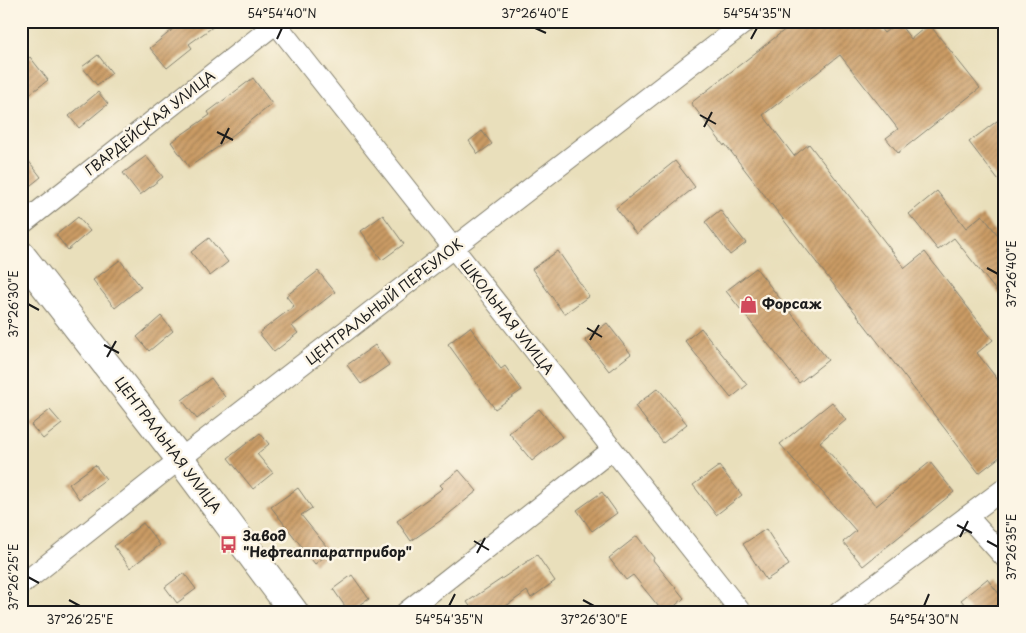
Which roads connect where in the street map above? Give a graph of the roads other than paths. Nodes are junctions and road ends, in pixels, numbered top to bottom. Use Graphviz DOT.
graph roads {
  1 [pos="747,21"];
  2 [pos="276,22"];
  3 [pos="21,225"];
  4 [pos="452,249"];
  5 [pos="21,255"];
  6 [pos="612,450"];
  7 [pos="180,459"];
  8 [pos="1005,488"];
  9 [pos="968,516"];
  10 [pos="1005,558"];
  11 [pos="21,585"];
  12 [pos="294,612"];
  13 [pos="406,612"];
  14 [pos="741,612"];
  15 [pos="839,612"];
  1 -- 4 [label="street, ЦЕНТРАЛЬНЫЙ ПЕРЕУЛОК"];
  2 -- 3 [label="street, ГВАРДЕЙСКАЯ УЛИЦА"];
  2 -- 4 [label="street, ШКОЛЬНАЯ УЛИЦА"];
  4 -- 6 [label="street, ШКОЛЬНАЯ УЛИЦА"];
  4 -- 7 [label="street, ЦЕНТРАЛЬНЫЙ ПЕРЕУЛОК"];
  5 -- 7 [label="street, ЦЕНТРАЛЬНАЯ УЛИЦА"];
  6 -- 13 [label="street"];
  6 -- 14 [label="street, ШКОЛЬНАЯ УЛИЦА"];
  7 -- 11 [label="street, ЦЕНТРАЛЬНЫЙ ПЕРЕУЛОК"];
  7 -- 12 [label="street, ЦЕНТРАЛЬНАЯ УЛИЦА"];
  8 -- 9 [label="street"];
  9 -- 10 [label="street"];
  9 -- 15 [label="street"];
}
